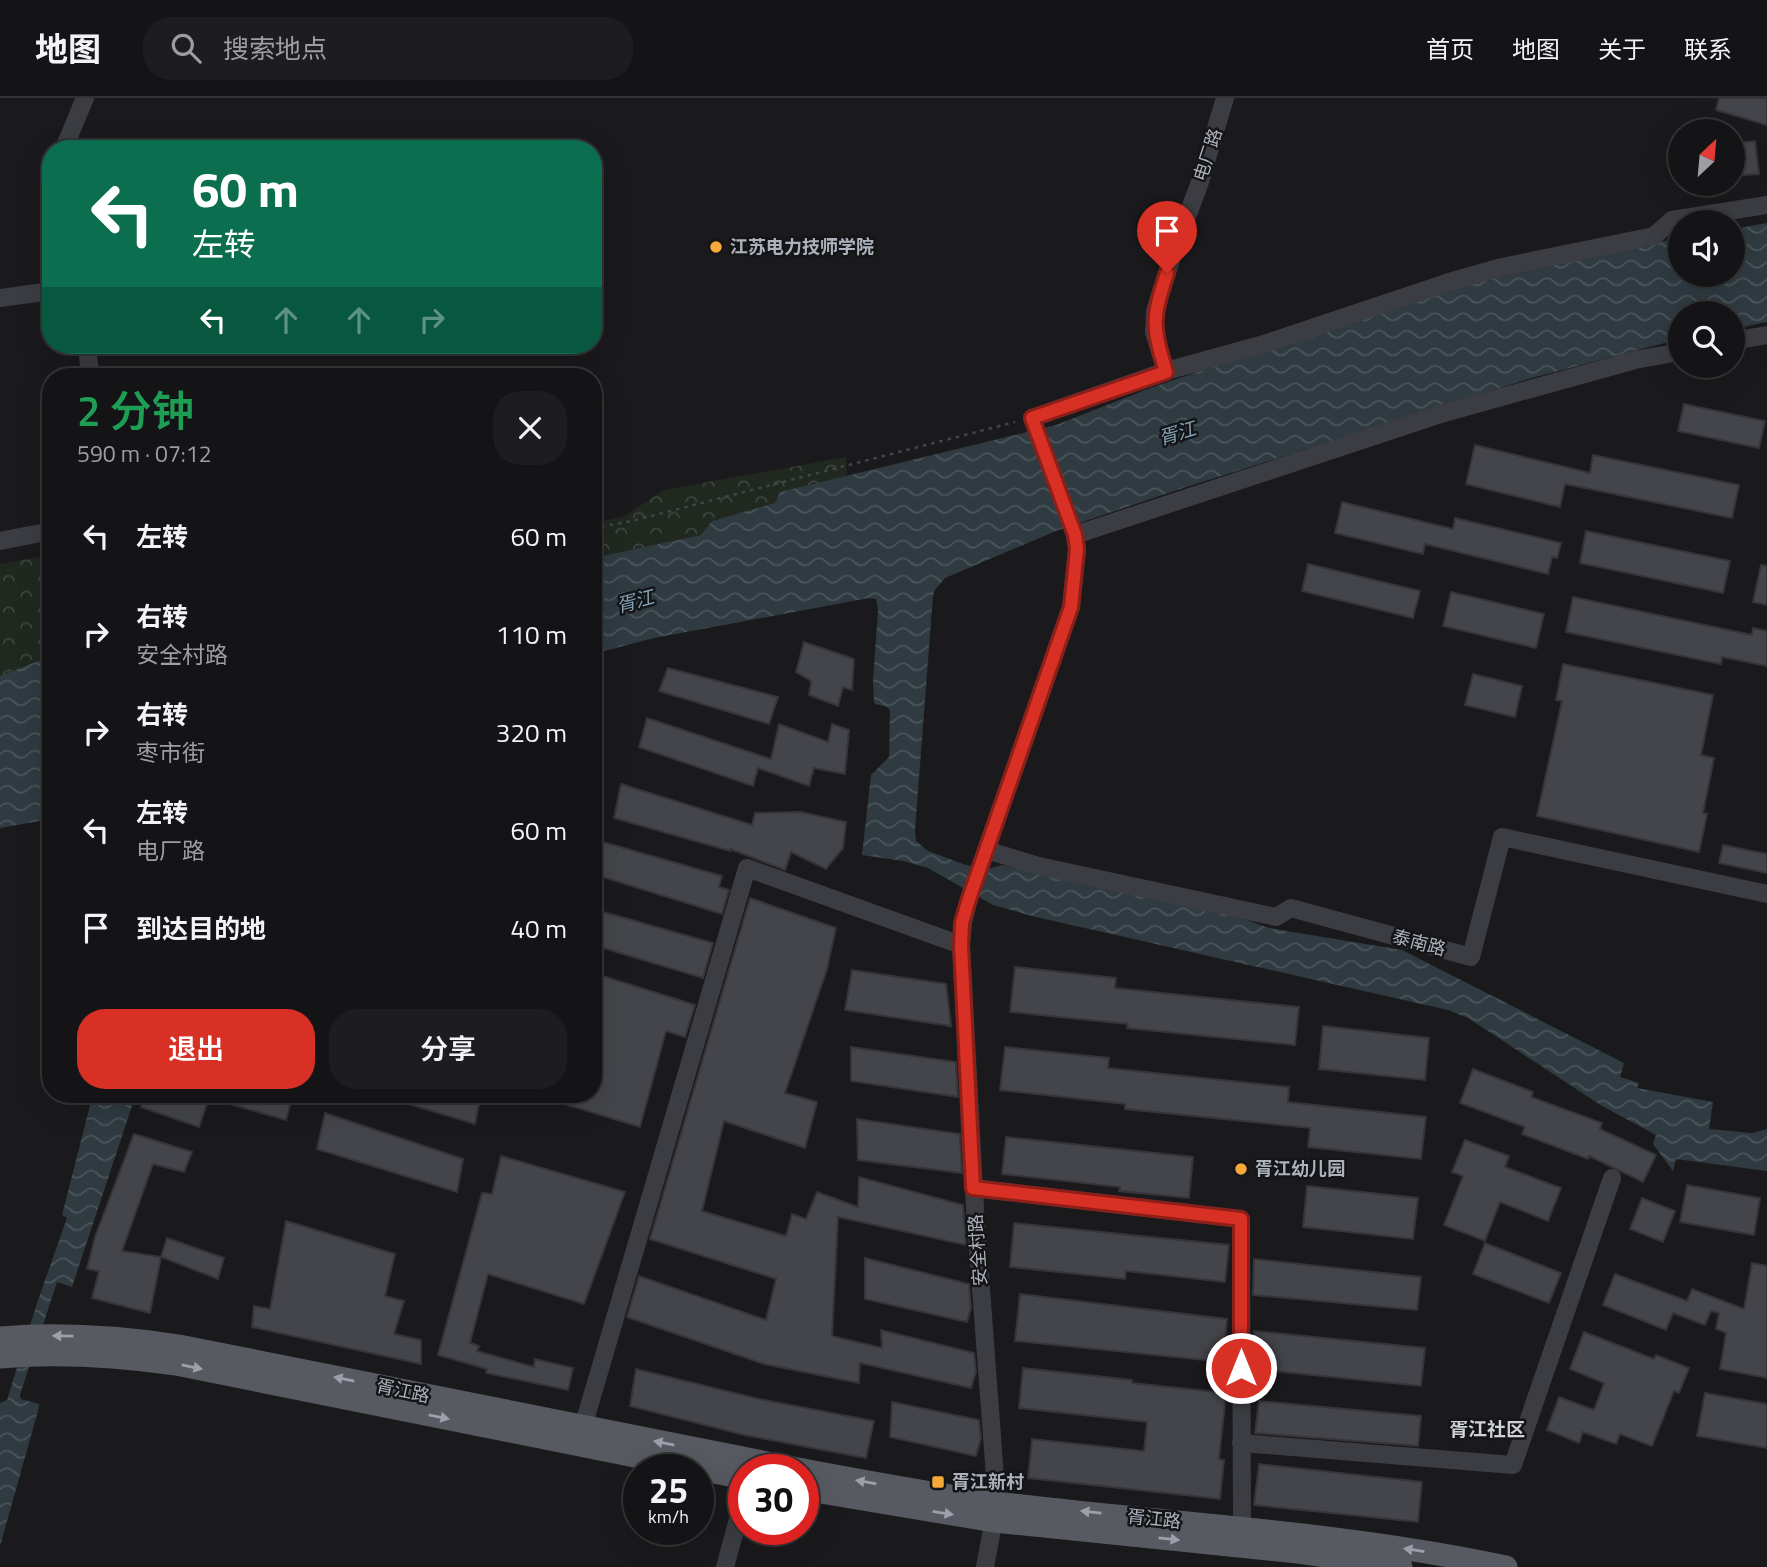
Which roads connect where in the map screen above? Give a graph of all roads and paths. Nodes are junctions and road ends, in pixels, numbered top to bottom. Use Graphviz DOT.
graph roads {
  1 [pos="85,98"];
  2 [pos="1225,98"];
  3 [pos="67,140"];
  4 [pos="1767,205"];
  5 [pos="42,292"];
  6 [pos="0,298"];
  7 [pos="1767,335"];
  8 [pos="1745,339"];
  9 [pos="1668,354"];
  10 [pos="1166,372"];
  11 [pos="1034,422"];
  12 [pos="602,526"];
  13 [pos="1074,532"];
  14 [pos="42,533"];
  15 [pos="0,541"];
  16 [pos="983,856"];
  17 [pos="1767,894"];
  18 [pos="961,946"];
  19 [pos="1612,1178"];
  20 [pos="973,1188"];
  21 [pos="0,1338"];
  22 [pos="125,1348"];
  23 [pos="0,1357"];
  24 [pos="583,1427"];
  25 [pos="1241,1443"];
  26 [pos="728,1455"];
  27 [pos="819,1473"];
  28 [pos="728,1475"];
  29 [pos="819,1491"];
  30 [pos="996,1512"];
  31 [pos="1242,1527"];
  32 [pos="731,1545"];
  33 [pos="1492,1566"];
  34 [pos="725,1567"];
  35 [pos="985,1567"];
  36 [pos="1401,1567"];
  1 -- 3 [label="street"];
  2 -- 10 [label="street, 电厂路"];
  4 -- 10 [label="street"];
  5 -- 6 [label="street"];
  7 -- 8 [label="street"];
  9 -- 13 [label="street"];
  10 -- 11 [label="street"];
  11 -- 12 [label="path"];
  11 -- 13 [label="street, 安全村路"];
  13 -- 16 [label="street, 安全村路"];
  14 -- 15 [label="street"];
  16 -- 17 [label="street, 泰南路"];
  16 -- 18 [label="street, 安全村路"];
  18 -- 20 [label="street, 安全村路"];
  18 -- 24 [label="street"];
  19 -- 25 [label="street"];
  20 -- 25 [label="street"];
  20 -- 30 [label="street, 安全村路"];
  22 -- 21 [label="main road, 胥江路, one-way"];
  22 -- 23 [label="main road, 胥江路"];
  24 -- 22 [label="main road, 胥江路, one-way"];
  22 -- 28 [label="main road, 胥江路, one-way"];
  26 -- 24 [label="main road, 胥江路, one-way"];
  25 -- 31 [label="street"];
  30 -- 27 [label="main road, 胥江路, one-way"];
  29 -- 30 [label="main road, 胥江路, one-way"];
  31 -- 30 [label="main road, 胥江路, one-way"];
  30 -- 35 [label="street, 安全村路"];
  30 -- 36 [label="main road, 胥江路, one-way"];
  33 -- 31 [label="main road, 胥江路, one-way"];
  32 -- 34 [label="street"];
}
